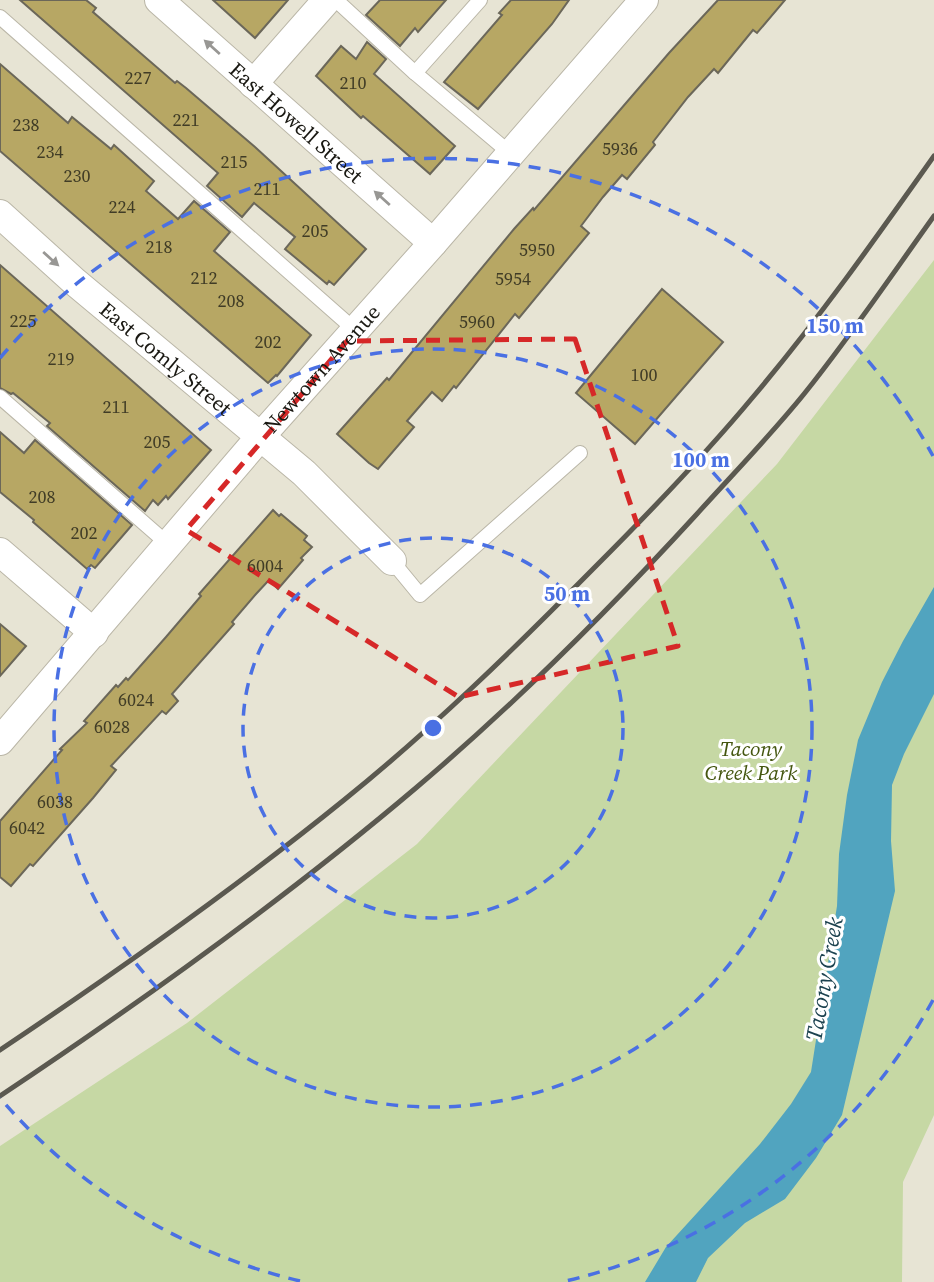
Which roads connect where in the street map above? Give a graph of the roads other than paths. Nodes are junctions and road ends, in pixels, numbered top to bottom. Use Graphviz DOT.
graph roads {
  1 [pos="159,0"];
  2 [pos="327,0"];
  3 [pos="335,0"];
  4 [pos="480,0"];
  5 [pos="644,0"];
  6 [pos="0,17"];
  7 [pos="415,73"];
  8 [pos="253,84"];
  9 [pos="511,154"];
  10 [pos="0,214"];
  11 [pos="433,243"];
  12 [pos="355,330"];
  13 [pos="0,397"];
  14 [pos="260,437"];
  15 [pos="580,453"];
  16 [pos="169,545"];
  17 [pos="0,552"];
  18 [pos="392,561"];
  19 [pos="94,633"];
  20 [pos="8,726"];
  8 -- 1 [label="street, East Howell Street, one-way"];
  2 -- 8 [label="street"];
  3 -- 7 [label="lane"];
  4 -- 7 [label="lane"];
  5 -- 9 [label="street, Newtown Avenue"];
  6 -- 12 [label="lane"];
  7 -- 9 [label="lane"];
  11 -- 8 [label="street, East Howell Street, one-way"];
  9 -- 11 [label="street, Newtown Avenue"];
  10 -- 14 [label="street, East Comly Street, one-way"];
  11 -- 12 [label="street, Newtown Avenue"];
  12 -- 14 [label="street, Newtown Avenue"];
  13 -- 16 [label="lane"];
  14 -- 16 [label="street, Newtown Avenue"];
  14 -- 18 [label="street, East Comly Street"];
  15 -- 18 [label="lane"];
  16 -- 19 [label="street, Newtown Avenue"];
  17 -- 19 [label="street"];
  19 -- 20 [label="street, Newtown Avenue"];
}
